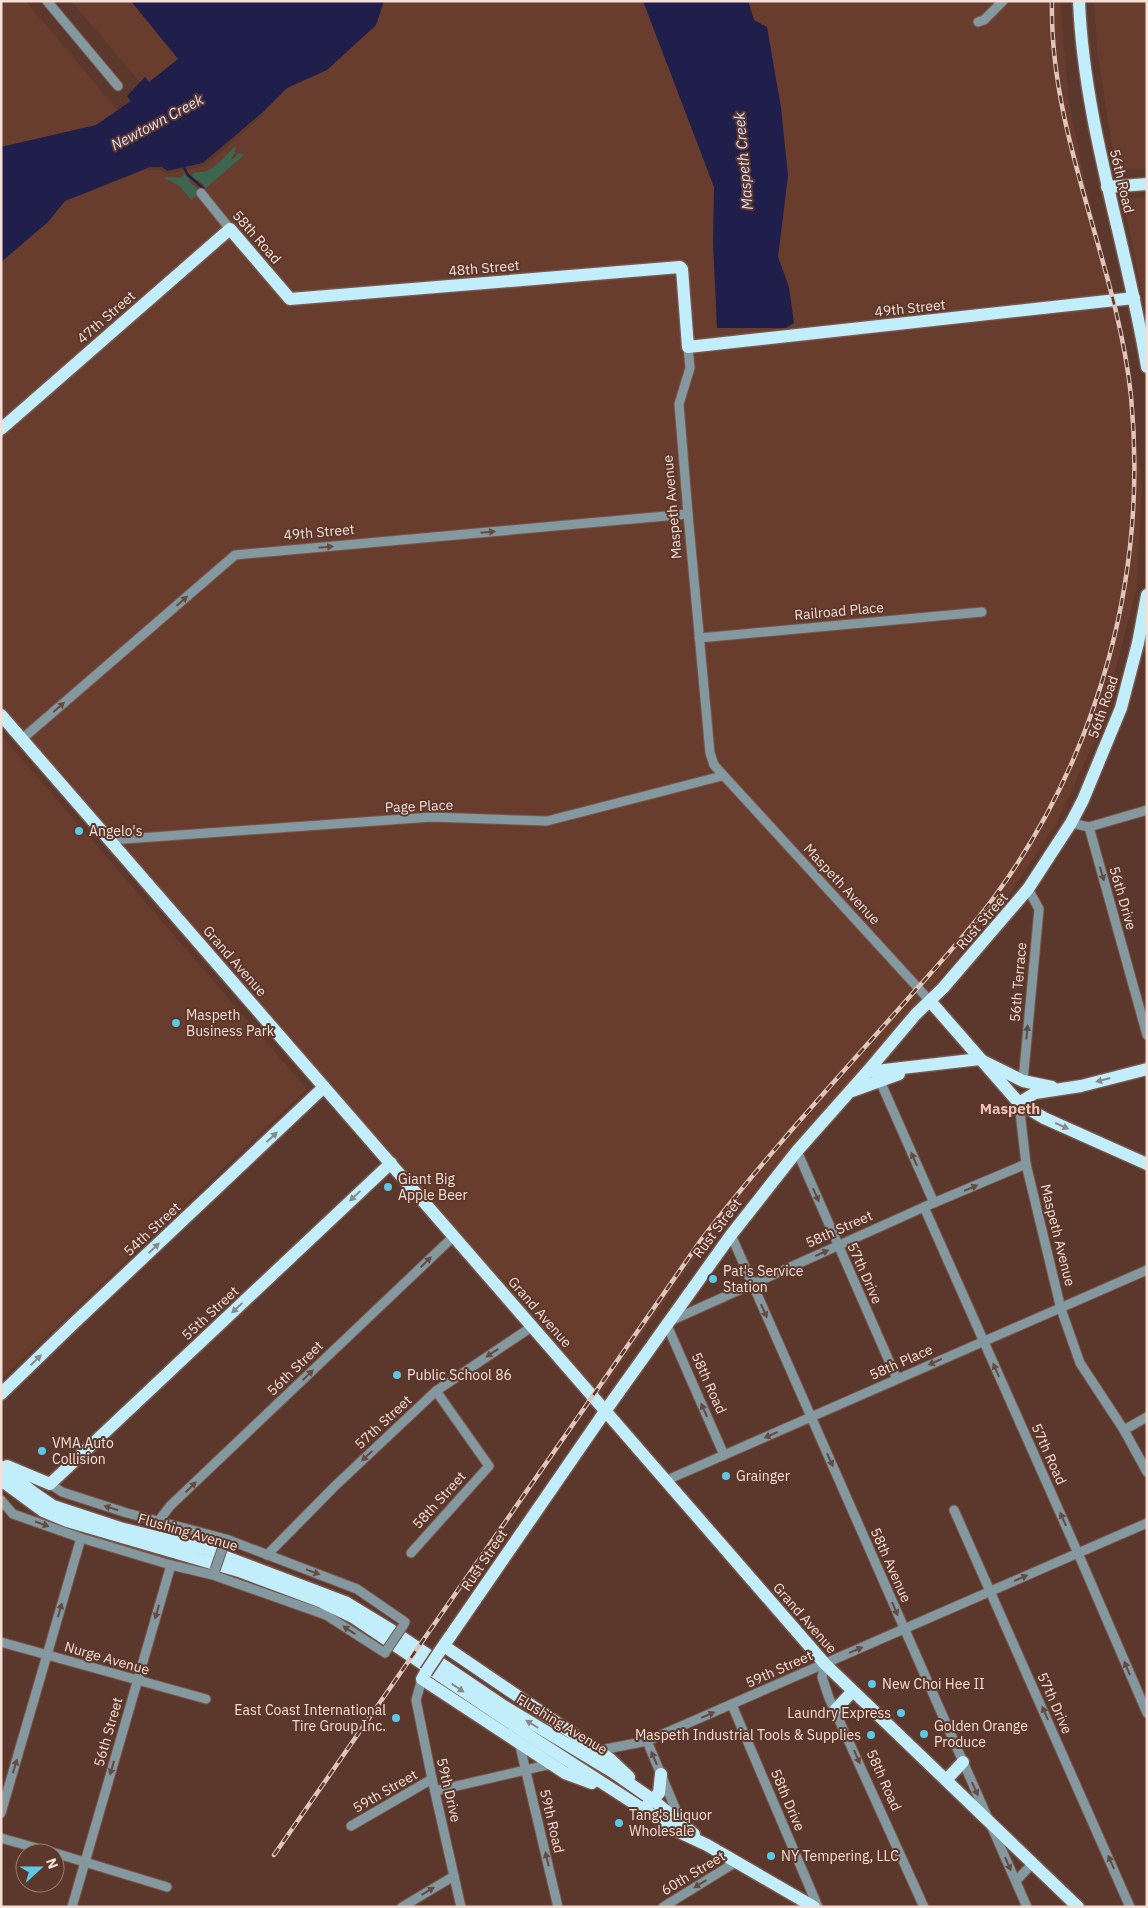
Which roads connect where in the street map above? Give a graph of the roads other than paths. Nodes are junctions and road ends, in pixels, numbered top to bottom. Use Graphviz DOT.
graph roads {
  1 [pos="47,1"];
  2 [pos="1003,1"];
  3 [pos="1079,1"];
  4 [pos="978,22"];
  5 [pos="118,86"];
  6 [pos="1147,184"];
  7 [pos="1108,187"];
  8 [pos="201,193"];
  9 [pos="230,229"];
  10 [pos="680,267"];
  11 [pos="1134,298"];
  12 [pos="290,299"];
  13 [pos="688,348"];
  14 [pos="1147,366"];
  15 [pos="1,428"];
  16 [pos="688,514"];
  17 [pos="1147,594"];
  18 [pos="982,612"];
  19 [pos="699,638"];
  20 [pos="1,715"];
  21 [pos="22,739"];
  22 [pos="722,776"];
  23 [pos="1147,810"];
  24 [pos="1071,823"];
  25 [pos="1089,827"];
  26 [pos="111,840"];
  27 [pos="1028,889"];
  28 [pos="930,1001"];
  29 [pos="1147,1035"];
  30 [pos="980,1060"];
  31 [pos="915,1067"];
  32 [pos="1147,1069"];
  33 [pos="867,1072"];
  34 [pos="1023,1080"];
  35 [pos="880,1081"];
  36 [pos="324,1088"];
  37 [pos="1060,1089"];
  38 [pos="850,1091"];
  39 [pos="1019,1103"];
  40 [pos="797,1150"];
  41 [pos="391,1163"];
  42 [pos="1026,1164"];
  43 [pos="1147,1164"];
  44 [pos="934,1203"];
  45 [pos="924,1208"];
  46 [pos="730,1235"];
  47 [pos="454,1236"];
  48 [pos="839,1246"];
  49 [pos="1147,1270"];
  50 [pos="752,1284"];
  51 [pos="1061,1308"];
  52 [pos="666,1323"];
  53 [pos="533,1326"];
  54 [pos="983,1341"];
  55 [pos="897,1379"];
  56 [pos="436,1391"];
  57 [pos="1,1394"];
  58 [pos="606,1410"];
  59 [pos="811,1417"];
  60 [pos="1147,1417"];
  61 [pos="1124,1430"];
  62 [pos="724,1455"];
  63 [pos="1,1465"];
  64 [pos="1147,1472"];
  65 [pos="1,1480"];
  66 [pos="667,1480"];
  67 [pos="50,1484"];
  68 [pos="1,1500"];
  69 [pos="954,1510"];
  70 [pos="158,1522"];
  71 [pos="1147,1522"];
  72 [pos="81,1538"];
  73 [pos="225,1542"];
  74 [pos="411,1553"];
  75 [pos="1078,1553"];
  76 [pos="267,1555"];
  77 [pos="171,1565"];
  78 [pos="214,1572"];
  79 [pos="991,1591"];
  80 [pos="904,1629"];
  81 [pos="1,1642"];
  82 [pos="442,1648"];
  83 [pos="47,1655"];
  84 [pos="825,1664"];
  85 [pos="424,1676"];
  86 [pos="137,1681"];
  87 [pos="853,1691"];
  88 [pos="206,1699"];
  89 [pos="732,1705"];
  90 [pos="836,1709"];
  91 [pos="1147,1712"];
  92 [pos="647,1741"];
  93 [pos="519,1742"];
  94 [pos="598,1751"];
  95 [pos="583,1754"];
  96 [pos="963,1762"];
  97 [pos="551,1764"];
  98 [pos="525,1770"];
  99 [pos="661,1774"];
  100 [pos="432,1779"];
  101 [pos="946,1780"];
  102 [pos="633,1786"];
  103 [pos="434,1791"];
  104 [pos="614,1791"];
  105 [pos="653,1800"];
  106 [pos="643,1810"];
  107 [pos="1,1813"];
  108 [pos="989,1821"];
  109 [pos="681,1824"];
  110 [pos="351,1826"];
  111 [pos="1,1838"];
  112 [pos="19,1843"];
  113 [pos="707,1846"];
  114 [pos="65,1856"];
  115 [pos="85,1862"];
  116 [pos="736,1862"];
  117 [pos="1032,1863"];
  118 [pos="454,1876"];
  119 [pos="1016,1880"];
  120 [pos="167,1886"];
  121 [pos="674,1904"];
  122 [pos="72,1907"];
  123 [pos="402,1907"];
  124 [pos="461,1907"];
  125 [pos="558,1907"];
  126 [pos="663,1907"];
  127 [pos="814,1907"];
  128 [pos="818,1907"];
  129 [pos="924,1907"];
  130 [pos="1027,1907"];
  131 [pos="1078,1907"];
  132 [pos="1130,1907"];
  1 -- 5 [label="street"];
  2 -- 4 [label="street"];
  3 -- 7 [label="main road, 56th Road"];
  6 -- 7 [label="main road"];
  7 -- 11 [label="main road, 56th Road"];
  8 -- 9 [label="street, 58th Road"];
  9 -- 12 [label="main road, 58th Road"];
  9 -- 15 [label="main road, 47th Street"];
  10 -- 12 [label="main road, 48th Street"];
  10 -- 13 [label="main road, Maspeth Avenue"];
  11 -- 13 [label="main road, 49th Street"];
  11 -- 14 [label="main road, 56th Road"];
  13 -- 16 [label="street, Maspeth Avenue"];
  16 -- 19 [label="street, Maspeth Avenue"];
  21 -- 16 [label="street, 49th Street, one-way"];
  17 -- 24 [label="main road, 56th Road"];
  18 -- 19 [label="street, Railroad Place"];
  19 -- 22 [label="street, Maspeth Avenue"];
  20 -- 21 [label="main road, Grand Avenue"];
  21 -- 26 [label="main road, Grand Avenue"];
  22 -- 26 [label="street, Page Place"];
  22 -- 28 [label="street, Maspeth Avenue"];
  23 -- 25 [label="street"];
  24 -- 25 [label="street"];
  24 -- 27 [label="main road, Rust Street"];
  25 -- 29 [label="street, 56th Drive, one-way"];
  26 -- 36 [label="main road, Grand Avenue"];
  27 -- 28 [label="main road, Rust Street"];
  34 -- 27 [label="street, 56th Terrace, one-way"];
  28 -- 30 [label="main road, Maspeth Avenue"];
  28 -- 33 [label="main road, Rust Street"];
  30 -- 31 [label="main road"];
  30 -- 34 [label="main road"];
  30 -- 39 [label="main road, Maspeth Avenue"];
  31 -- 33 [label="main road"];
  31 -- 35 [label="main road"];
  32 -- 37 [label="main road, one-way"];
  33 -- 38 [label="main road, Rust Street"];
  34 -- 37 [label="main road"];
  35 -- 38 [label="main road"];
  44 -- 35 [label="street, one-way"];
  36 -- 41 [label="main road, Grand Avenue"];
  57 -- 36 [label="main road, 54th Street, one-way"];
  37 -- 39 [label="main road"];
  38 -- 40 [label="main road, Rust Street"];
  39 -- 42 [label="street, Maspeth Avenue"];
  39 -- 43 [label="main road, one-way"];
  40 -- 46 [label="main road, Rust Street"];
  40 -- 48 [label="street, 57th Drive, one-way"];
  41 -- 47 [label="main road, Grand Avenue"];
  41 -- 67 [label="main road, 55th Street, one-way"];
  44 -- 42 [label="street, 58th Street, one-way"];
  42 -- 51 [label="street, Maspeth Avenue"];
  44 -- 45 [label="street, 58th Street"];
  45 -- 48 [label="street, 58th Street"];
  45 -- 54 [label="street, 57th Road"];
  46 -- 50 [label="street, 58th Avenue"];
  46 -- 52 [label="main road, Rust Street"];
  47 -- 53 [label="main road, Grand Avenue"];
  70 -- 47 [label="street, 56th Street, one-way"];
  50 -- 48 [label="street, 58th Street, one-way"];
  48 -- 55 [label="street, 57th Drive"];
  49 -- 51 [label="street, 58th Place"];
  50 -- 52 [label="street, 58th Street"];
  50 -- 59 [label="street, 58th Avenue, one-way"];
  51 -- 54 [label="street, 58th Place"];
  51 -- 61 [label="street, Maspeth Avenue"];
  52 -- 58 [label="main road, Rust Street"];
  62 -- 52 [label="street, 58th Road, one-way"];
  53 -- 56 [label="street, 57th Street, one-way"];
  53 -- 58 [label="main road, Grand Avenue"];
  54 -- 55 [label="street, 58th Place, one-way"];
  75 -- 54 [label="street, 57th Road, one-way"];
  55 -- 59 [label="street, 58th Place"];
  56 -- 74 [label="street, 58th Street"];
  56 -- 76 [label="street, 57th Street, one-way"];
  58 -- 66 [label="main road, Grand Avenue"];
  58 -- 82 [label="main road, Rust Street"];
  59 -- 62 [label="street, 58th Place, one-way"];
  59 -- 80 [label="street, 58th Avenue, one-way"];
  60 -- 61 [label="street"];
  61 -- 64 [label="street, Maspeth Avenue"];
  62 -- 66 [label="street, 58th Place"];
  63 -- 67 [label="main road"];
  95 -- 63 [label="main road, Flushing Avenue, one-way"];
  65 -- 104 [label="main road, Flushing Avenue, one-way"];
  66 -- 84 [label="main road, Grand Avenue"];
  70 -- 67 [label="street, Flushing Avenue, one-way"];
  68 -- 72 [label="street, Flushing Avenue, one-way"];
  69 -- 79 [label="street, 57th Drive"];
  70 -- 73 [label="street, Flushing Avenue"];
  71 -- 75 [label="street, 59th Street"];
  72 -- 77 [label="street, Flushing Avenue"];
  83 -- 72 [label="street, one-way"];
  73 -- 76 [label="street, Flushing Avenue"];
  73 -- 78 [label="street, bridge"];
  79 -- 75 [label="street, 59th Street, one-way"];
  91 -- 75 [label="street, 57th Road, one-way"];
  76 -- 78 [label="street, Flushing Avenue, one-way, bridge"];
  77 -- 78 [label="street, Flushing Avenue"];
  77 -- 86 [label="street, 56th Street, one-way"];
  79 -- 80 [label="street, 59th Street"];
  132 -- 79 [label="street, 57th Drive, one-way"];
  84 -- 80 [label="street, 59th Street, one-way"];
  80 -- 96 [label="street, 58th Avenue"];
  81 -- 83 [label="street, Nurge Avenue"];
  82 -- 85 [label="main road, Rust Street, bridge"];
  82 -- 94 [label="main road"];
  83 -- 86 [label="street, Nurge Avenue"];
  107 -- 83 [label="street, one-way"];
  84 -- 87 [label="main road, Grand Avenue"];
  84 -- 89 [label="street, 59th Street"];
  84 -- 90 [label="street, 58th Road"];
  85 -- 93 [label="main road"];
  85 -- 100 [label="street, 59th Drive"];
  86 -- 88 [label="street, Nurge Avenue"];
  86 -- 115 [label="street, 56th Street, one-way"];
  87 -- 90 [label="main road"];
  87 -- 101 [label="main road, Grand Avenue"];
  92 -- 89 [label="street, 59th Street, one-way"];
  89 -- 128 [label="street, 58th Drive"];
  90 -- 129 [label="street, 58th Road, one-way"];
  92 -- 94 [label="street, 59th Street"];
  99 -- 92 [label="street, one-way"];
  93 -- 97 [label="main road"];
  93 -- 98 [label="street, 59th Road"];
  94 -- 95 [label="street, 59th Street"];
  94 -- 102 [label="main road"];
  95 -- 102 [label="main road, Flushing Avenue"];
  96 -- 101 [label="main road"];
  96 -- 108 [label="street, 58th Avenue, one-way"];
  97 -- 98 [label="street, 59th Street"];
  97 -- 104 [label="main road"];
  98 -- 103 [label="street, 59th Street"];
  125 -- 98 [label="street, 59th Road, one-way"];
  99 -- 105 [label="main road"];
  99 -- 109 [label="street"];
  100 -- 103 [label="street, 59th Drive"];
  100 -- 110 [label="street, 59th Street"];
  101 -- 108 [label="main road, Grand Avenue"];
  102 -- 105 [label="main road, Flushing Avenue"];
  103 -- 118 [label="street, 59th Drive"];
  104 -- 106 [label="main road, Flushing Avenue"];
  105 -- 106 [label="main road"];
  105 -- 109 [label="main road, Flushing Avenue"];
  106 -- 113 [label="main road, Flushing Avenue"];
  108 -- 117 [label="main road, Grand Avenue"];
  108 -- 119 [label="street, 58th Avenue, one-way"];
  109 -- 113 [label="main road, Flushing Avenue"];
  111 -- 112 [label="street"];
  113 -- 116 [label="main road, Flushing Avenue"];
  114 -- 115 [label="street"];
  115 -- 120 [label="street"];
  115 -- 122 [label="street, 56th Street"];
  116 -- 121 [label="street, 60th Street, one-way"];
  116 -- 127 [label="main road, Flushing Avenue"];
  117 -- 119 [label="street"];
  117 -- 131 [label="main road, Grand Avenue"];
  123 -- 118 [label="street, one-way"];
  118 -- 124 [label="street, 59th Drive"];
  119 -- 130 [label="street, 58th Avenue"];
  121 -- 126 [label="street, 60th Street"];
}
